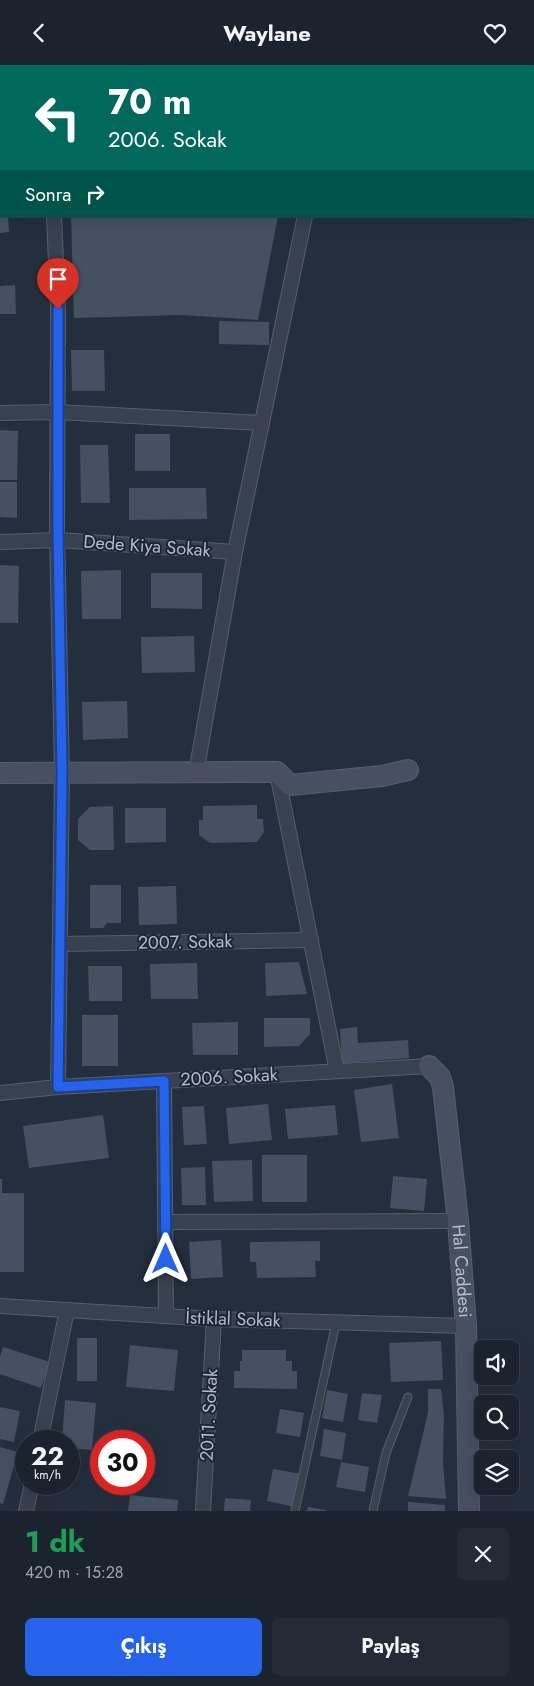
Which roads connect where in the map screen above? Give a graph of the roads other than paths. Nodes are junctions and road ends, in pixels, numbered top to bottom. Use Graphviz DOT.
graph roads {
  1 [pos="54,217"];
  2 [pos="305,217"];
  3 [pos="58,412"];
  4 [pos="0,413"];
  5 [pos="262,423"];
  6 [pos="58,540"];
  7 [pos="0,542"];
  8 [pos="234,551"];
  9 [pos="408,770"];
  10 [pos="277,772"];
  11 [pos="0,773"];
  12 [pos="62,773"];
  13 [pos="196,773"];
  14 [pos="311,940"];
  15 [pos="60,945"];
  16 [pos="429,1066"];
  17 [pos="337,1071"];
  18 [pos="164,1081"];
  19 [pos="58,1087"];
  20 [pos="0,1093"];
  21 [pos="458,1221"];
  22 [pos="166,1222"];
  23 [pos="0,1306"];
  24 [pos="67,1310"];
  25 [pos="166,1316"];
  26 [pos="214,1319"];
  27 [pos="336,1323"];
  28 [pos="466,1327"];
  29 [pos="408,1397"];
  30 [pos="42,1430"];
  31 [pos="30,1495"];
  32 [pos="26,1511"];
  33 [pos="203,1511"];
  34 [pos="296,1511"];
  35 [pos="373,1511"];
  36 [pos="469,1511"];
  1 -- 3 [label="street"];
  2 -- 5 [label="street"];
  3 -- 4 [label="street"];
  3 -- 5 [label="street"];
  3 -- 6 [label="street"];
  5 -- 8 [label="street"];
  6 -- 7 [label="street, Dede Kiya Sokak"];
  6 -- 8 [label="street, Dede Kiya Sokak"];
  6 -- 12 [label="street"];
  8 -- 13 [label="street"];
  9 -- 10 [label="street"];
  10 -- 13 [label="street"];
  10 -- 14 [label="street"];
  11 -- 12 [label="street"];
  12 -- 13 [label="street"];
  12 -- 15 [label="street"];
  14 -- 15 [label="street, 2007. Sokak"];
  14 -- 17 [label="street"];
  15 -- 19 [label="street"];
  16 -- 17 [label="street, 2006. Sokak"];
  16 -- 21 [label="street, Hal Caddesi"];
  17 -- 18 [label="street, 2006. Sokak"];
  18 -- 19 [label="street, 2006. Sokak"];
  18 -- 22 [label="street"];
  19 -- 20 [label="street, 2006. Sokak"];
  21 -- 22 [label="street"];
  21 -- 28 [label="street, Hal Caddesi"];
  22 -- 25 [label="street"];
  23 -- 24 [label="street, İstiklal Sokak"];
  24 -- 25 [label="street, İstiklal Sokak"];
  24 -- 30 [label="street"];
  25 -- 26 [label="street, İstiklal Sokak"];
  26 -- 27 [label="street, İstiklal Sokak"];
  26 -- 33 [label="street, 2011. Sokak"];
  27 -- 28 [label="street, İstiklal Sokak"];
  27 -- 34 [label="lane"];
  28 -- 36 [label="street, Hal Caddesi"];
  29 -- 35 [label="lane"];
  31 -- 32 [label="street"];
}
